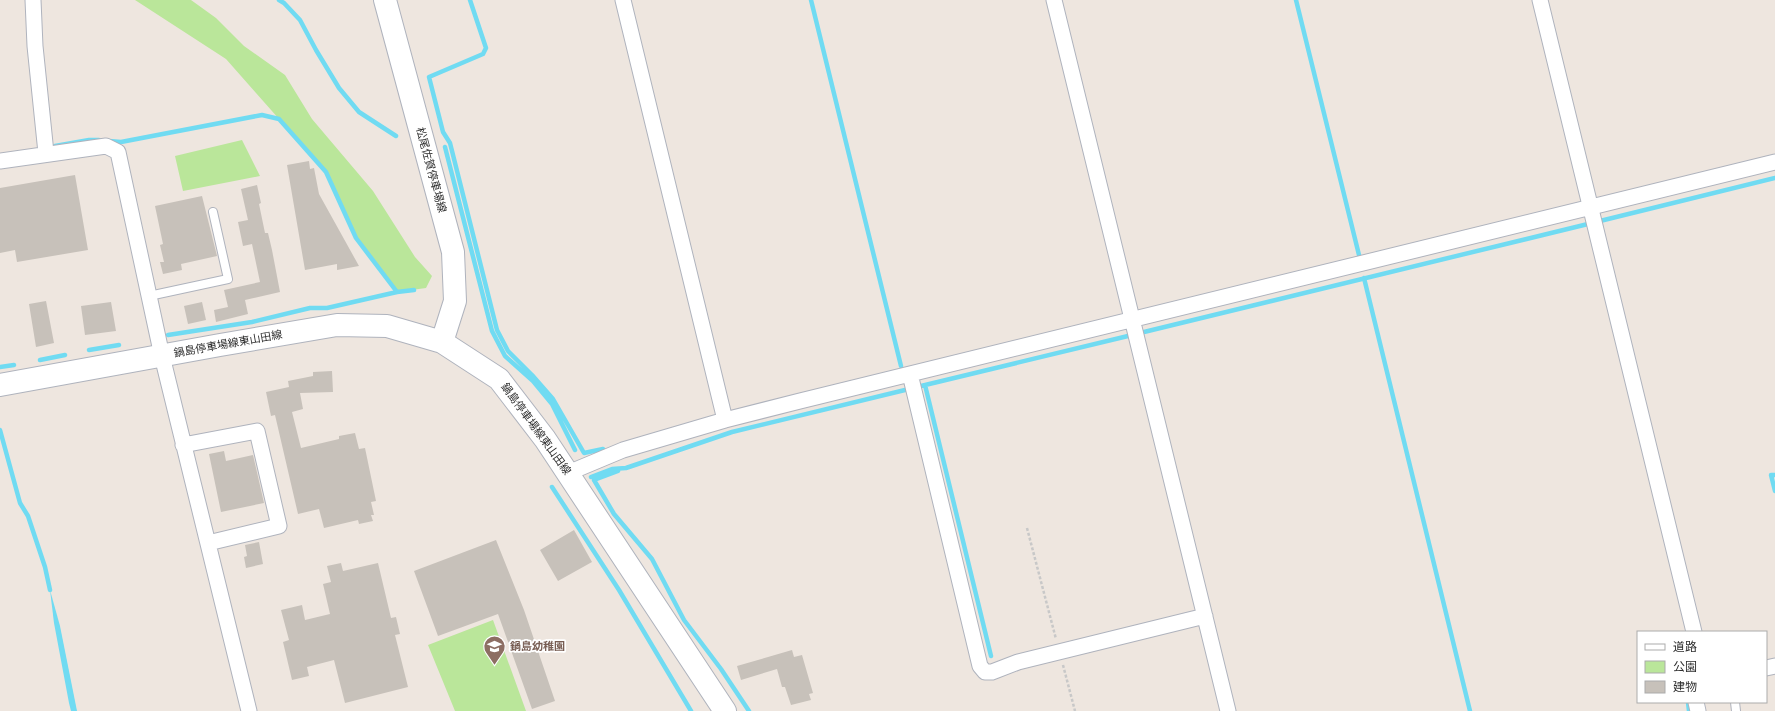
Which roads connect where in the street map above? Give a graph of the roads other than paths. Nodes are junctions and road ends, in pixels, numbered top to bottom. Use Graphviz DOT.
graph roads {
  1 [pos="33,0"];
  2 [pos="386,0"];
  3 [pos="623,0"];
  4 [pos="1054,0"];
  5 [pos="1540,0"];
  6 [pos="46,153"];
  7 [pos="0,160"];
  8 [pos="1775,162"];
  9 [pos="1590,207"];
  10 [pos="213,212"];
  11 [pos="149,296"];
  12 [pos="1133,320"];
  13 [pos="442,342"];
  14 [pos="162,356"];
  15 [pos="910,374"];
  16 [pos="0,385"];
  17 [pos="725,420"];
  18 [pos="184,445"];
  19 [pos="568,473"];
  20 [pos="208,543"];
  21 [pos="1205,616"];
  22 [pos="1694,631"];
  23 [pos="249,711"];
  24 [pos="726,711"];
  25 [pos="1228,711"];
  1 -- 6 [label="street"];
  2 -- 13 [label="main road, 松尾佐賀停車場線"];
  3 -- 17 [label="street"];
  4 -- 12 [label="street"];
  5 -- 9 [label="street"];
  6 -- 7 [label="street"];
  6 -- 11 [label="street"];
  8 -- 9 [label="street"];
  9 -- 12 [label="street"];
  9 -- 22 [label="street"];
  10 -- 11 [label="lane"];
  11 -- 14 [label="street"];
  12 -- 15 [label="street"];
  12 -- 21 [label="street"];
  13 -- 14 [label="main road, 鍋島停車場線東山田線"];
  13 -- 19 [label="main road, 鍋島停車場線東山田線"];
  14 -- 16 [label="main road, 鍋島停車場線東山田線"];
  14 -- 18 [label="street"];
  15 -- 17 [label="street"];
  15 -- 21 [label="street"];
  17 -- 19 [label="street"];
  18 -- 20 [label="street"];
  18 -- 20 [label="street"];
  19 -- 24 [label="main road, 鍋島停車場線東山田線"];
  20 -- 23 [label="street"];
  21 -- 25 [label="street"];
}
